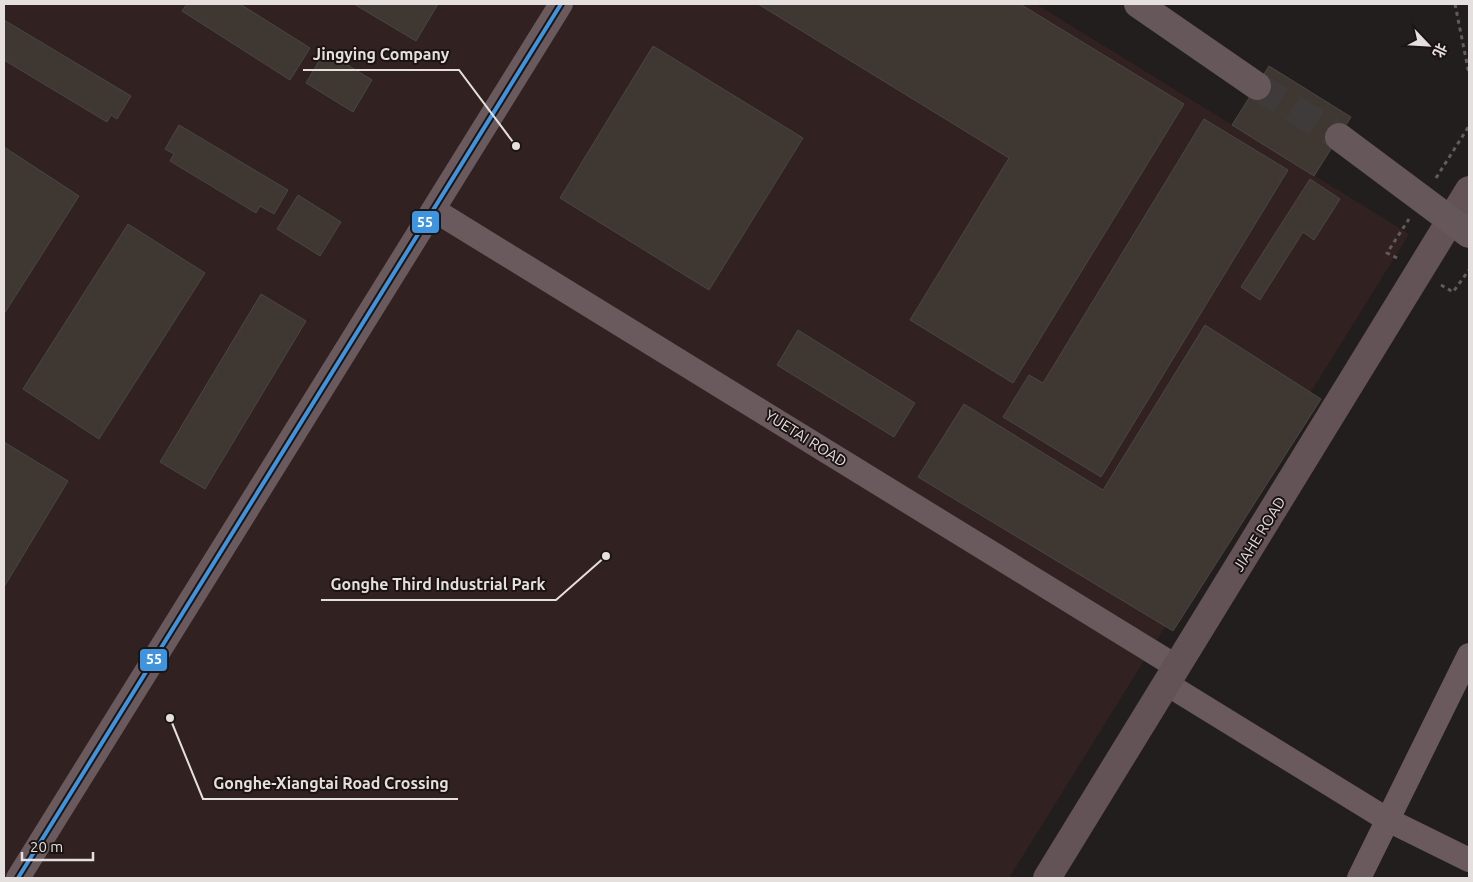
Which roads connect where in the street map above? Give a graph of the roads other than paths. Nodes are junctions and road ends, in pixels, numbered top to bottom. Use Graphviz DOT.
graph roads {
  1 [pos="561,4"];
  2 [pos="1138,4"];
  3 [pos="1257,86"];
  4 [pos="1338,136"];
  5 [pos="1469,190"];
  6 [pos="434,210"];
  7 [pos="1469,234"];
  8 [pos="1469,655"];
  9 [pos="1172,675"];
  10 [pos="1388,820"];
  11 [pos="1469,860"];
  12 [pos="18,878"];
  13 [pos="1047,878"];
  14 [pos="1360,878"];
  1 -- 6 [label="street"];
  2 -- 3 [label="highway"];
  4 -- 7 [label="highway, bridge"];
  5 -- 9 [label="street, JIAHE ROAD"];
  6 -- 9 [label="street, YUETAI ROAD"];
  6 -- 12 [label="street"];
  8 -- 10 [label="street"];
  9 -- 10 [label="street, YUETAI ROAD"];
  9 -- 13 [label="street, JIAHE ROAD"];
  10 -- 11 [label="street, YUETAI ROAD"];
  10 -- 14 [label="street"];
}
